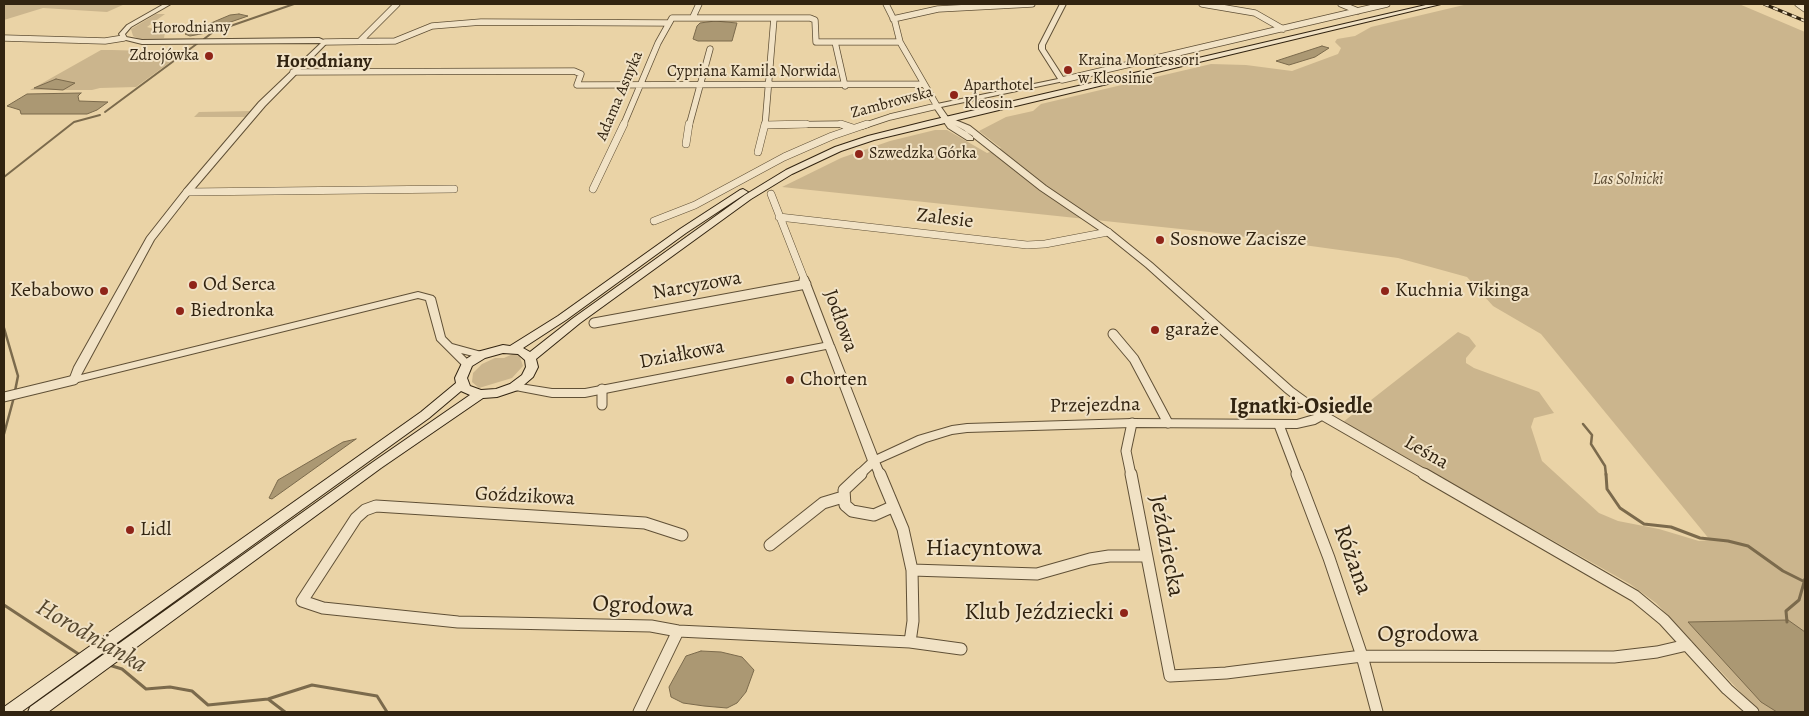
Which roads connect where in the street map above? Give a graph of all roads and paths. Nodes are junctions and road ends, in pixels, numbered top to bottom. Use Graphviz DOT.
graph roads {
  1 [pos="168,4"];
  2 [pos="397,4"];
  3 [pos="699,4"];
  4 [pos="886,4"];
  5 [pos="1032,4"];
  6 [pos="1063,4"];
  7 [pos="1202,4"];
  8 [pos="1248,4"];
  9 [pos="1341,4"];
  10 [pos="1386,4"];
  11 [pos="1416,4"];
  12 [pos="1438,4"];
  13 [pos="1798,4"];
  14 [pos="1805,9"];
  15 [pos="1358,11"];
  16 [pos="1255,13"];
  17 [pos="675,18"];
  18 [pos="693,18"];
  19 [pos="774,18"];
  20 [pos="893,19"];
  21 [pos="668,23"];
  22 [pos="1283,29"];
  23 [pos="4,38"];
  24 [pos="124,38"];
  25 [pos="322,41"];
  26 [pos="360,41"];
  27 [pos="835,42"];
  28 [pos="900,42"];
  29 [pos="710,49"];
  30 [pos="293,72"];
  31 [pos="1062,80"];
  32 [pos="924,84"];
  33 [pos="640,85"];
  34 [pos="699,86"];
  35 [pos="768,86"];
  36 [pos="845,86"];
  37 [pos="937,106"];
  38 [pos="945,116"];
  39 [pos="764,125"];
  40 [pos="853,128"];
  41 [pos="686,144"];
  42 [pos="758,152"];
  43 [pos="454,189"];
  44 [pos="592,189"];
  45 [pos="769,189"];
  46 [pos="187,192"];
  47 [pos="779,216"];
  48 [pos="654,221"];
  49 [pos="1108,232"];
  50 [pos="806,284"];
  51 [pos="594,323"];
  52 [pos="1114,334"];
  53 [pos="829,345"];
  54 [pos="448,346"];
  55 [pos="513,349"];
  56 [pos="481,355"];
  57 [pos="530,358"];
  58 [pos="467,364"];
  59 [pos="527,377"];
  60 [pos="74,380"];
  61 [pos="462,384"];
  62 [pos="514,387"];
  63 [pos="602,389"];
  64 [pos="542,392"];
  65 [pos="480,394"];
  66 [pos="4,397"];
  67 [pos="602,405"];
  68 [pos="1322,415"];
  69 [pos="1168,423"];
  70 [pos="1132,424"];
  71 [pos="1278,425"];
  72 [pos="874,460"];
  73 [pos="843,497"];
  74 [pos="892,507"];
  75 [pos="364,510"];
  76 [pos="682,535"];
  77 [pos="770,544"];
  78 [pos="1145,556"];
  79 [pos="912,570"];
  80 [pos="678,631"];
  81 [pos="910,642"];
  82 [pos="1687,645"];
  83 [pos="961,649"];
  84 [pos="1362,656"];
  85 [pos="1170,676"];
  86 [pos="9,712"];
  87 [pos="36,712"];
  88 [pos="640,712"];
  89 [pos="1377,712"];
  90 [pos="1753,712"];
  1 -- 24 [label="street, Horodniany"];
  2 -- 26 [label="street"];
  3 -- 18 [label="street"];
  4 -- 20 [label="street"];
  5 -- 20 [label="street"];
  6 -- 31 [label="street"];
  7 -- 16 [label="street"];
  8 -- 16 [label="street"];
  9 -- 15 [label="street"];
  10 -- 15 [label="street, Zambrowska"];
  11 -- 38 [label="main road, Zambrowska"];
  12 -- 38 [label="main road, Zambrowska"];
  13 -- 14 [label="street"];
  15 -- 22 [label="street, Zambrowska"];
  16 -- 22 [label="street"];
  17 -- 18 [label="street"];
  17 -- 21 [label="street"];
  18 -- 19 [label="street"];
  19 -- 27 [label="street"];
  19 -- 35 [label="street"];
  20 -- 28 [label="street"];
  21 -- 26 [label="street"];
  21 -- 33 [label="street, Adama Asnyka"];
  22 -- 31 [label="street, Zambrowska"];
  23 -- 24 [label="street"];
  24 -- 25 [label="street, Horodniany"];
  25 -- 26 [label="street"];
  25 -- 30 [label="street"];
  27 -- 28 [label="street"];
  27 -- 36 [label="street"];
  28 -- 32 [label="street"];
  29 -- 34 [label="street"];
  30 -- 33 [label="street, Cypriana Kamila Norwida"];
  30 -- 46 [label="street"];
  31 -- 37 [label="street, Zambrowska"];
  32 -- 36 [label="street, Cypriana Kamila Norwida"];
  32 -- 37 [label="street"];
  33 -- 34 [label="street, Cypriana Kamila Norwida"];
  33 -- 44 [label="street, Adama Asnyka"];
  34 -- 35 [label="street, Cypriana Kamila Norwida"];
  34 -- 41 [label="street"];
  35 -- 36 [label="street, Cypriana Kamila Norwida"];
  35 -- 39 [label="street"];
  37 -- 38 [label="street, Leśna"];
  37 -- 40 [label="street, Zambrowska"];
  38 -- 45 [label="main road, Zambrowska"];
  38 -- 49 [label="street, Leśna"];
  38 -- 55 [label="main road, Zambrowska"];
  39 -- 40 [label="street"];
  39 -- 42 [label="street"];
  40 -- 48 [label="street, Zambrowska"];
  43 -- 46 [label="street"];
  45 -- 47 [label="street, Jodłowa"];
  45 -- 57 [label="main road, Zambrowska"];
  46 -- 60 [label="street"];
  47 -- 49 [label="street, Zalesie"];
  47 -- 50 [label="street, Jodłowa"];
  49 -- 68 [label="street, Leśna"];
  50 -- 51 [label="street, Narcyzowa"];
  50 -- 53 [label="street, Jodłowa"];
  52 -- 69 [label="street"];
  53 -- 63 [label="street, Działkowa"];
  53 -- 72 [label="street, Jodłowa"];
  54 -- 56 [label="street"];
  54 -- 58 [label="street"];
  54 -- 60 [label="street"];
  55 -- 56 [label="main road"];
  55 -- 57 [label="main road"];
  56 -- 58 [label="main road"];
  57 -- 59 [label="main road"];
  58 -- 61 [label="main road"];
  59 -- 62 [label="main road"];
  59 -- 64 [label="street"];
  60 -- 66 [label="street"];
  61 -- 65 [label="main road"];
  61 -- 86 [label="main road"];
  62 -- 64 [label="street, Działkowa"];
  62 -- 65 [label="main road"];
  63 -- 64 [label="street, Działkowa"];
  63 -- 67 [label="street"];
  65 -- 87 [label="main road"];
  68 -- 71 [label="street, Przejezdna"];
  68 -- 82 [label="street, Leśna"];
  69 -- 70 [label="street, Przejezdna"];
  69 -- 71 [label="street, Przejezdna"];
  70 -- 72 [label="street, Przejezdna"];
  70 -- 78 [label="street, Jeździecka"];
  71 -- 84 [label="street, Różana"];
  72 -- 73 [label="street"];
  72 -- 74 [label="street, Jodłowa"];
  73 -- 74 [label="street"];
  73 -- 77 [label="street"];
  74 -- 79 [label="street, Jodłowa"];
  75 -- 76 [label="street, Goździkowa"];
  75 -- 80 [label="street, Ogrodowa"];
  78 -- 79 [label="street, Hiacyntowa"];
  78 -- 85 [label="street, Jeździecka"];
  79 -- 81 [label="street"];
  80 -- 81 [label="street, Ogrodowa"];
  80 -- 88 [label="street"];
  81 -- 83 [label="street, Ogrodowa"];
  82 -- 84 [label="street, Ogrodowa"];
  82 -- 90 [label="street, Leśna"];
  84 -- 85 [label="street, Ogrodowa"];
  84 -- 89 [label="street, Różana"];
}
